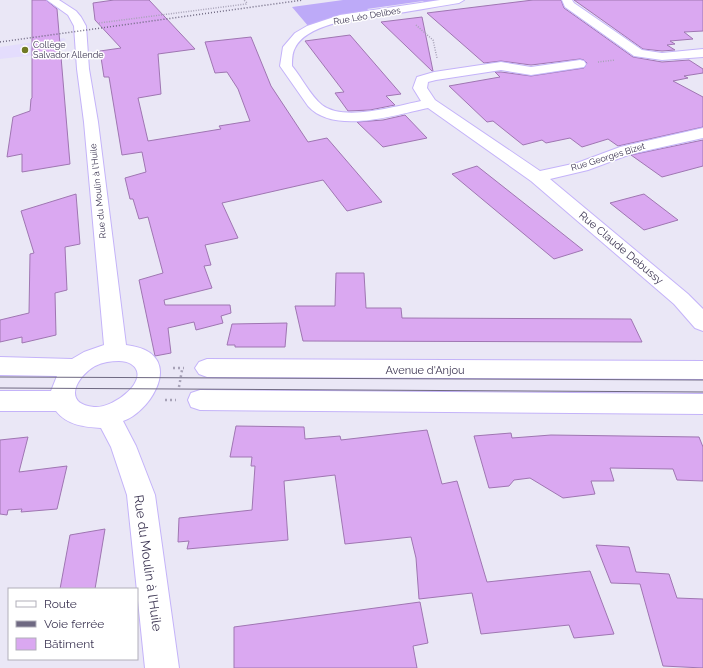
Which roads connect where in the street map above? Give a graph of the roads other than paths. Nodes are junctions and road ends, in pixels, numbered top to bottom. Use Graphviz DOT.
graph roads {
  1 [pos="52,0"];
  2 [pos="459,0"];
  3 [pos="567,0"];
  4 [pos="703,53"];
  5 [pos="580,64"];
  6 [pos="430,103"];
  7 [pos="703,133"];
  8 [pos="537,176"];
  9 [pos="703,323"];
  10 [pos="116,352"];
  11 [pos="0,366"];
  12 [pos="76,368"];
  13 [pos="207,368"];
  14 [pos="703,370"];
  15 [pos="200,400"];
  16 [pos="0,401"];
  17 [pos="64,401"];
  18 [pos="703,404"];
  19 [pos="107,416"];
  20 [pos="162,668"];
  1 -- 10 [label="street, Rue du Moulin à l'Huile"];
  2 -- 6 [label="street, Rue Léo Delibes"];
  3 -- 4 [label="street"];
  5 -- 6 [label="street"];
  6 -- 8 [label="street"];
  7 -- 8 [label="street, Rue Georges Bizet"];
  8 -- 9 [label="street, Rue Claude Debussy"];
  10 -- 12 [label="street"];
  10 -- 19 [label="street"];
  11 -- 12 [label="street"];
  12 -- 17 [label="street"];
  13 -- 14 [label="street, Avenue d'Anjou"];
  15 -- 18 [label="street"];
  16 -- 17 [label="street"];
  17 -- 19 [label="street"];
  19 -- 20 [label="street, Rue du Moulin à l'Huile"];
}
